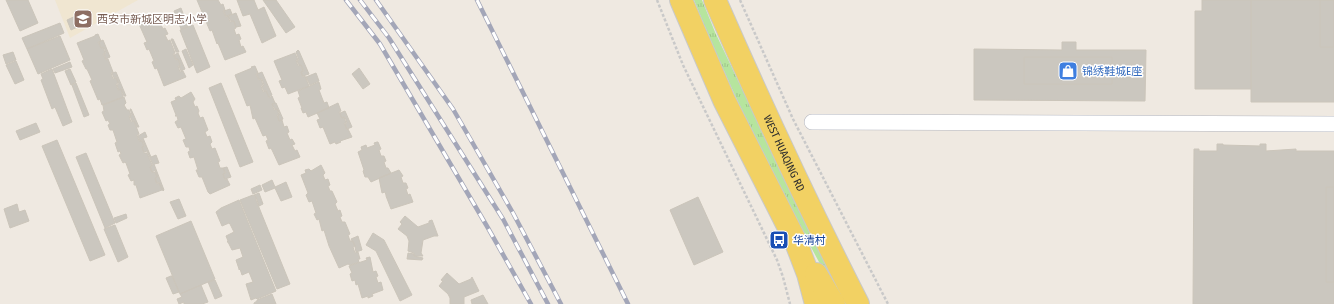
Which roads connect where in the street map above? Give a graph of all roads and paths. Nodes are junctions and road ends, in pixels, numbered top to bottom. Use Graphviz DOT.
graph roads {
  1 [pos="657,0"];
  2 [pos="681,0"];
  3 [pos="715,0"];
  4 [pos="740,0"];
  5 [pos="812,122"];
  6 [pos="1334,124"];
  7 [pos="795,240"];
  8 [pos="790,304"];
  9 [pos="816,304"];
  10 [pos="834,304"];
  11 [pos="858,304"];
  12 [pos="888,304"];
  1 -- 8 [label="path"];
  2 -- 7 [label="main road"];
  3 -- 11 [label="main road, WEST HUAQING RD"];
  4 -- 12 [label="path"];
  5 -- 6 [label="street"];
  7 -- 9 [label="main road"];
  7 -- 10 [label="main road"];
}
